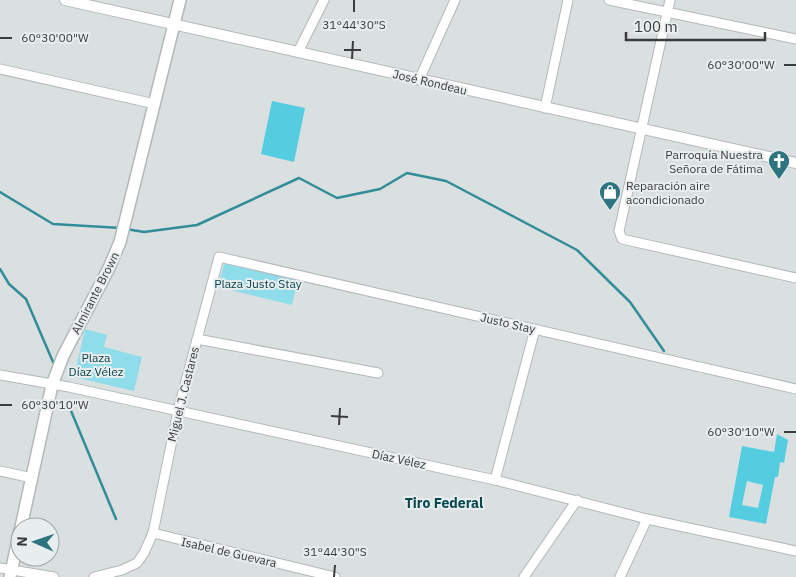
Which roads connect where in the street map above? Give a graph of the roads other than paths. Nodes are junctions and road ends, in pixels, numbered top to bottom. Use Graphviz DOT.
graph roads {
  1 [pos="65,0"];
  2 [pos="180,0"];
  3 [pos="324,0"];
  4 [pos="455,0"];
  5 [pos="568,0"];
  6 [pos="608,0"];
  7 [pos="670,0"];
  8 [pos="667,11"];
  9 [pos="175,24"];
  10 [pos="796,39"];
  11 [pos="298,52"];
  12 [pos="0,69"];
  13 [pos="419,80"];
  14 [pos="155,104"];
  15 [pos="545,108"];
  16 [pos="642,128"];
  17 [pos="796,163"];
  18 [pos="219,257"];
  19 [pos="796,278"];
  20 [pos="535,329"];
  21 [pos="197,339"];
  22 [pos="378,373"];
  23 [pos="0,375"];
  24 [pos="52,385"];
  25 [pos="796,389"];
  26 [pos="178,411"];
  27 [pos="0,471"];
  28 [pos="32,478"];
  29 [pos="495,480"];
  30 [pos="577,500"];
  31 [pos="23,517"];
  32 [pos="647,519"];
  33 [pos="153,533"];
  34 [pos="796,551"];
  35 [pos="7,572"];
  36 [pos="54,577"];
  37 [pos="94,577"];
  38 [pos="335,577"];
  39 [pos="524,577"];
  40 [pos="620,577"];
  1 -- 9 [label="street, José Rondeau"];
  2 -- 9 [label="main road, Almirante Brown"];
  3 -- 11 [label="street"];
  4 -- 13 [label="street"];
  5 -- 15 [label="street"];
  6 -- 8 [label="street"];
  7 -- 8 [label="street"];
  8 -- 10 [label="street"];
  8 -- 16 [label="street"];
  9 -- 11 [label="street, José Rondeau"];
  9 -- 14 [label="main road, Almirante Brown"];
  11 -- 13 [label="street, José Rondeau"];
  12 -- 14 [label="street"];
  13 -- 15 [label="street, José Rondeau"];
  14 -- 24 [label="main road, Almirante Brown"];
  15 -- 16 [label="street, José Rondeau"];
  16 -- 17 [label="street, José Rondeau"];
  16 -- 19 [label="street"];
  18 -- 20 [label="street, Justo Stay"];
  18 -- 21 [label="street, Miguel J. Castares"];
  20 -- 25 [label="street, Justo Stay"];
  20 -- 29 [label="street"];
  21 -- 22 [label="street"];
  21 -- 26 [label="street, Miguel J. Castares"];
  23 -- 24 [label="street, Díaz Vélez"];
  24 -- 26 [label="street, Díaz Vélez"];
  24 -- 28 [label="main road, Almirante Brown"];
  26 -- 29 [label="street, Díaz Vélez"];
  26 -- 33 [label="street, Miguel J. Castares"];
  27 -- 28 [label="street"];
  28 -- 31 [label="main road, Almirante Brown"];
  29 -- 30 [label="street, Díaz Vélez"];
  30 -- 32 [label="street, Díaz Vélez"];
  30 -- 39 [label="street"];
  32 -- 34 [label="street, Díaz Vélez"];
  32 -- 40 [label="street"];
  33 -- 37 [label="street, Miguel J. Castares"];
  33 -- 38 [label="street, Isabel de Guevara"];
  35 -- 36 [label="street"];
}
